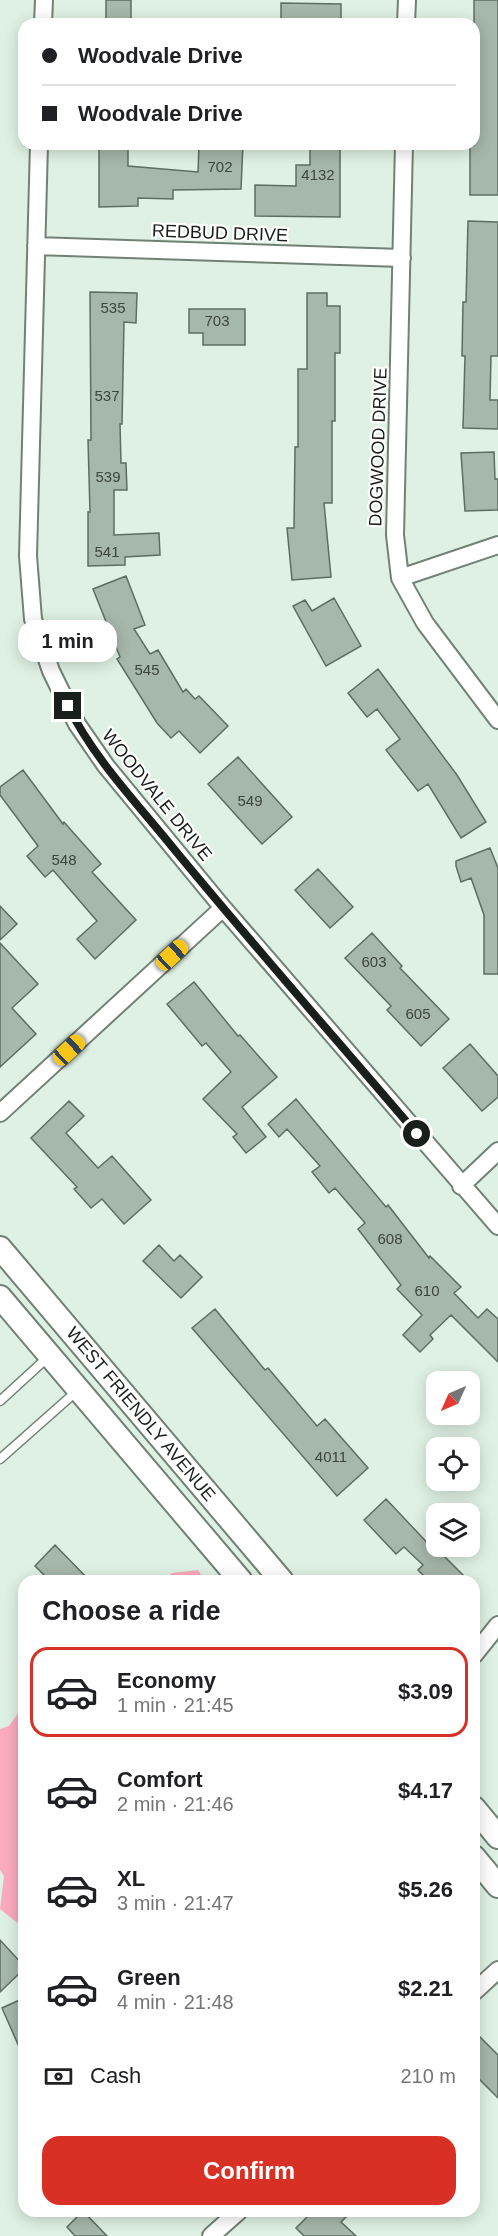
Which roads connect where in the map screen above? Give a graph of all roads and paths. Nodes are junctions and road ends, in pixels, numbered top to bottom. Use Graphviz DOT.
graph roads {
  1 [pos="44,0"];
  2 [pos="407,0"];
  3 [pos="43,18"];
  4 [pos="406,18"];
  5 [pos="39,150"];
  6 [pos="404,150"];
  7 [pos="36,246"];
  8 [pos="402,258"];
  9 [pos="498,544"];
  10 [pos="400,578"];
  11 [pos="498,720"];
  12 [pos="223,908"];
  13 [pos="0,1113"];
  14 [pos="498,1151"];
  15 [pos="461,1186"];
  16 [pos="498,1226"];
  17 [pos="0,1248"];
  18 [pos="0,1297"];
  19 [pos="50,1356"];
  20 [pos="78,1389"];
  21 [pos="0,1401"];
  22 [pos="0,1459"];
  23 [pos="236,1575"];
  24 [pos="277,1575"];
  25 [pos="498,1625"];
  26 [pos="480,1648"];
  27 [pos="480,1815"];
  28 [pos="498,1837"];
  29 [pos="480,1864"];
  30 [pos="498,1886"];
  31 [pos="498,1970"];
  32 [pos="480,1986"];
  33 [pos="232,2217"];
  34 [pos="211,2236"];
  1 -- 3 [label="street"];
  2 -- 4 [label="street"];
  5 -- 7 [label="street, WOODVALE DRIVE"];
  6 -- 8 [label="street, DOGWOOD DRIVE"];
  7 -- 8 [label="street, REDBUD DRIVE"];
  7 -- 12 [label="street, WOODVALE DRIVE"];
  8 -- 10 [label="street, DOGWOOD DRIVE"];
  9 -- 10 [label="street"];
  10 -- 11 [label="street, DOGWOOD DRIVE"];
  12 -- 13 [label="street"];
  12 -- 15 [label="street, WOODVALE DRIVE"];
  14 -- 15 [label="street"];
  15 -- 16 [label="street, WOODVALE DRIVE"];
  17 -- 24 [label="main road, WEST FRIENDLY AVENUE"];
  18 -- 19 [label="main road, WEST FRIENDLY AVENUE"];
  19 -- 20 [label="main road, WEST FRIENDLY AVENUE"];
  19 -- 21 [label="lane"];
  20 -- 22 [label="lane"];
  20 -- 23 [label="main road, WEST FRIENDLY AVENUE"];
  25 -- 26 [label="street"];
  27 -- 28 [label="main road"];
  29 -- 30 [label="main road"];
  31 -- 32 [label="street"];
  33 -- 34 [label="street"];
}
